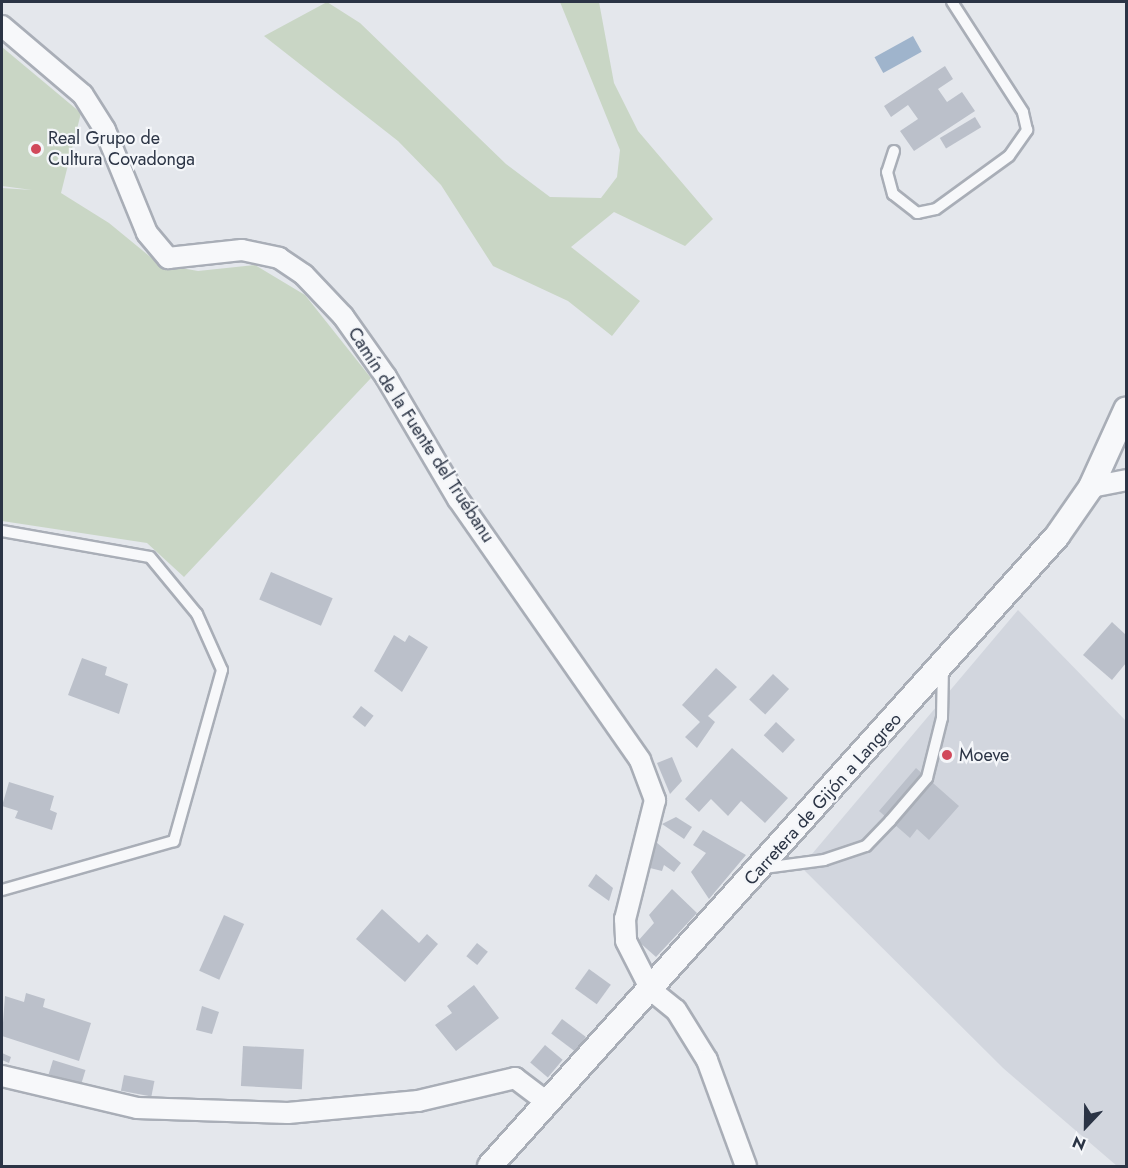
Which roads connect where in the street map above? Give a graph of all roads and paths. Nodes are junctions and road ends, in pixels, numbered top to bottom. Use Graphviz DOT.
graph roads {
  1 [pos="952,2"];
  2 [pos="2,26"];
  3 [pos="894,151"];
  4 [pos="1126,410"];
  5 [pos="1126,480"];
  6 [pos="1091,488"];
  7 [pos="2,531"];
  8 [pos="943,664"];
  9 [pos="760,868"];
  10 [pos="2,890"];
  11 [pos="651,990"];
  12 [pos="2,1076"];
  13 [pos="548,1103"];
  14 [pos="490,1167"];
  15 [pos="746,1167"];
  1 -- 3 [label="lane"];
  2 -- 11 [label="street, Camín de la Fuente del Truébanu"];
  4 -- 6 [label="street, Carretera de Gijón a Langreo"];
  5 -- 6 [label="street"];
  6 -- 8 [label="street, Carretera de Gijón a Langreo"];
  7 -- 10 [label="lane"];
  8 -- 9 [label="street, Carretera de Gijón a Langreo"];
  8 -- 9 [label="lane"];
  9 -- 11 [label="street, Carretera de Gijón a Langreo"];
  11 -- 13 [label="street, Carretera de Gijón a Langreo"];
  11 -- 15 [label="street"];
  12 -- 13 [label="street"];
  13 -- 14 [label="street, Carretera de Gijón a Langreo"];
}
